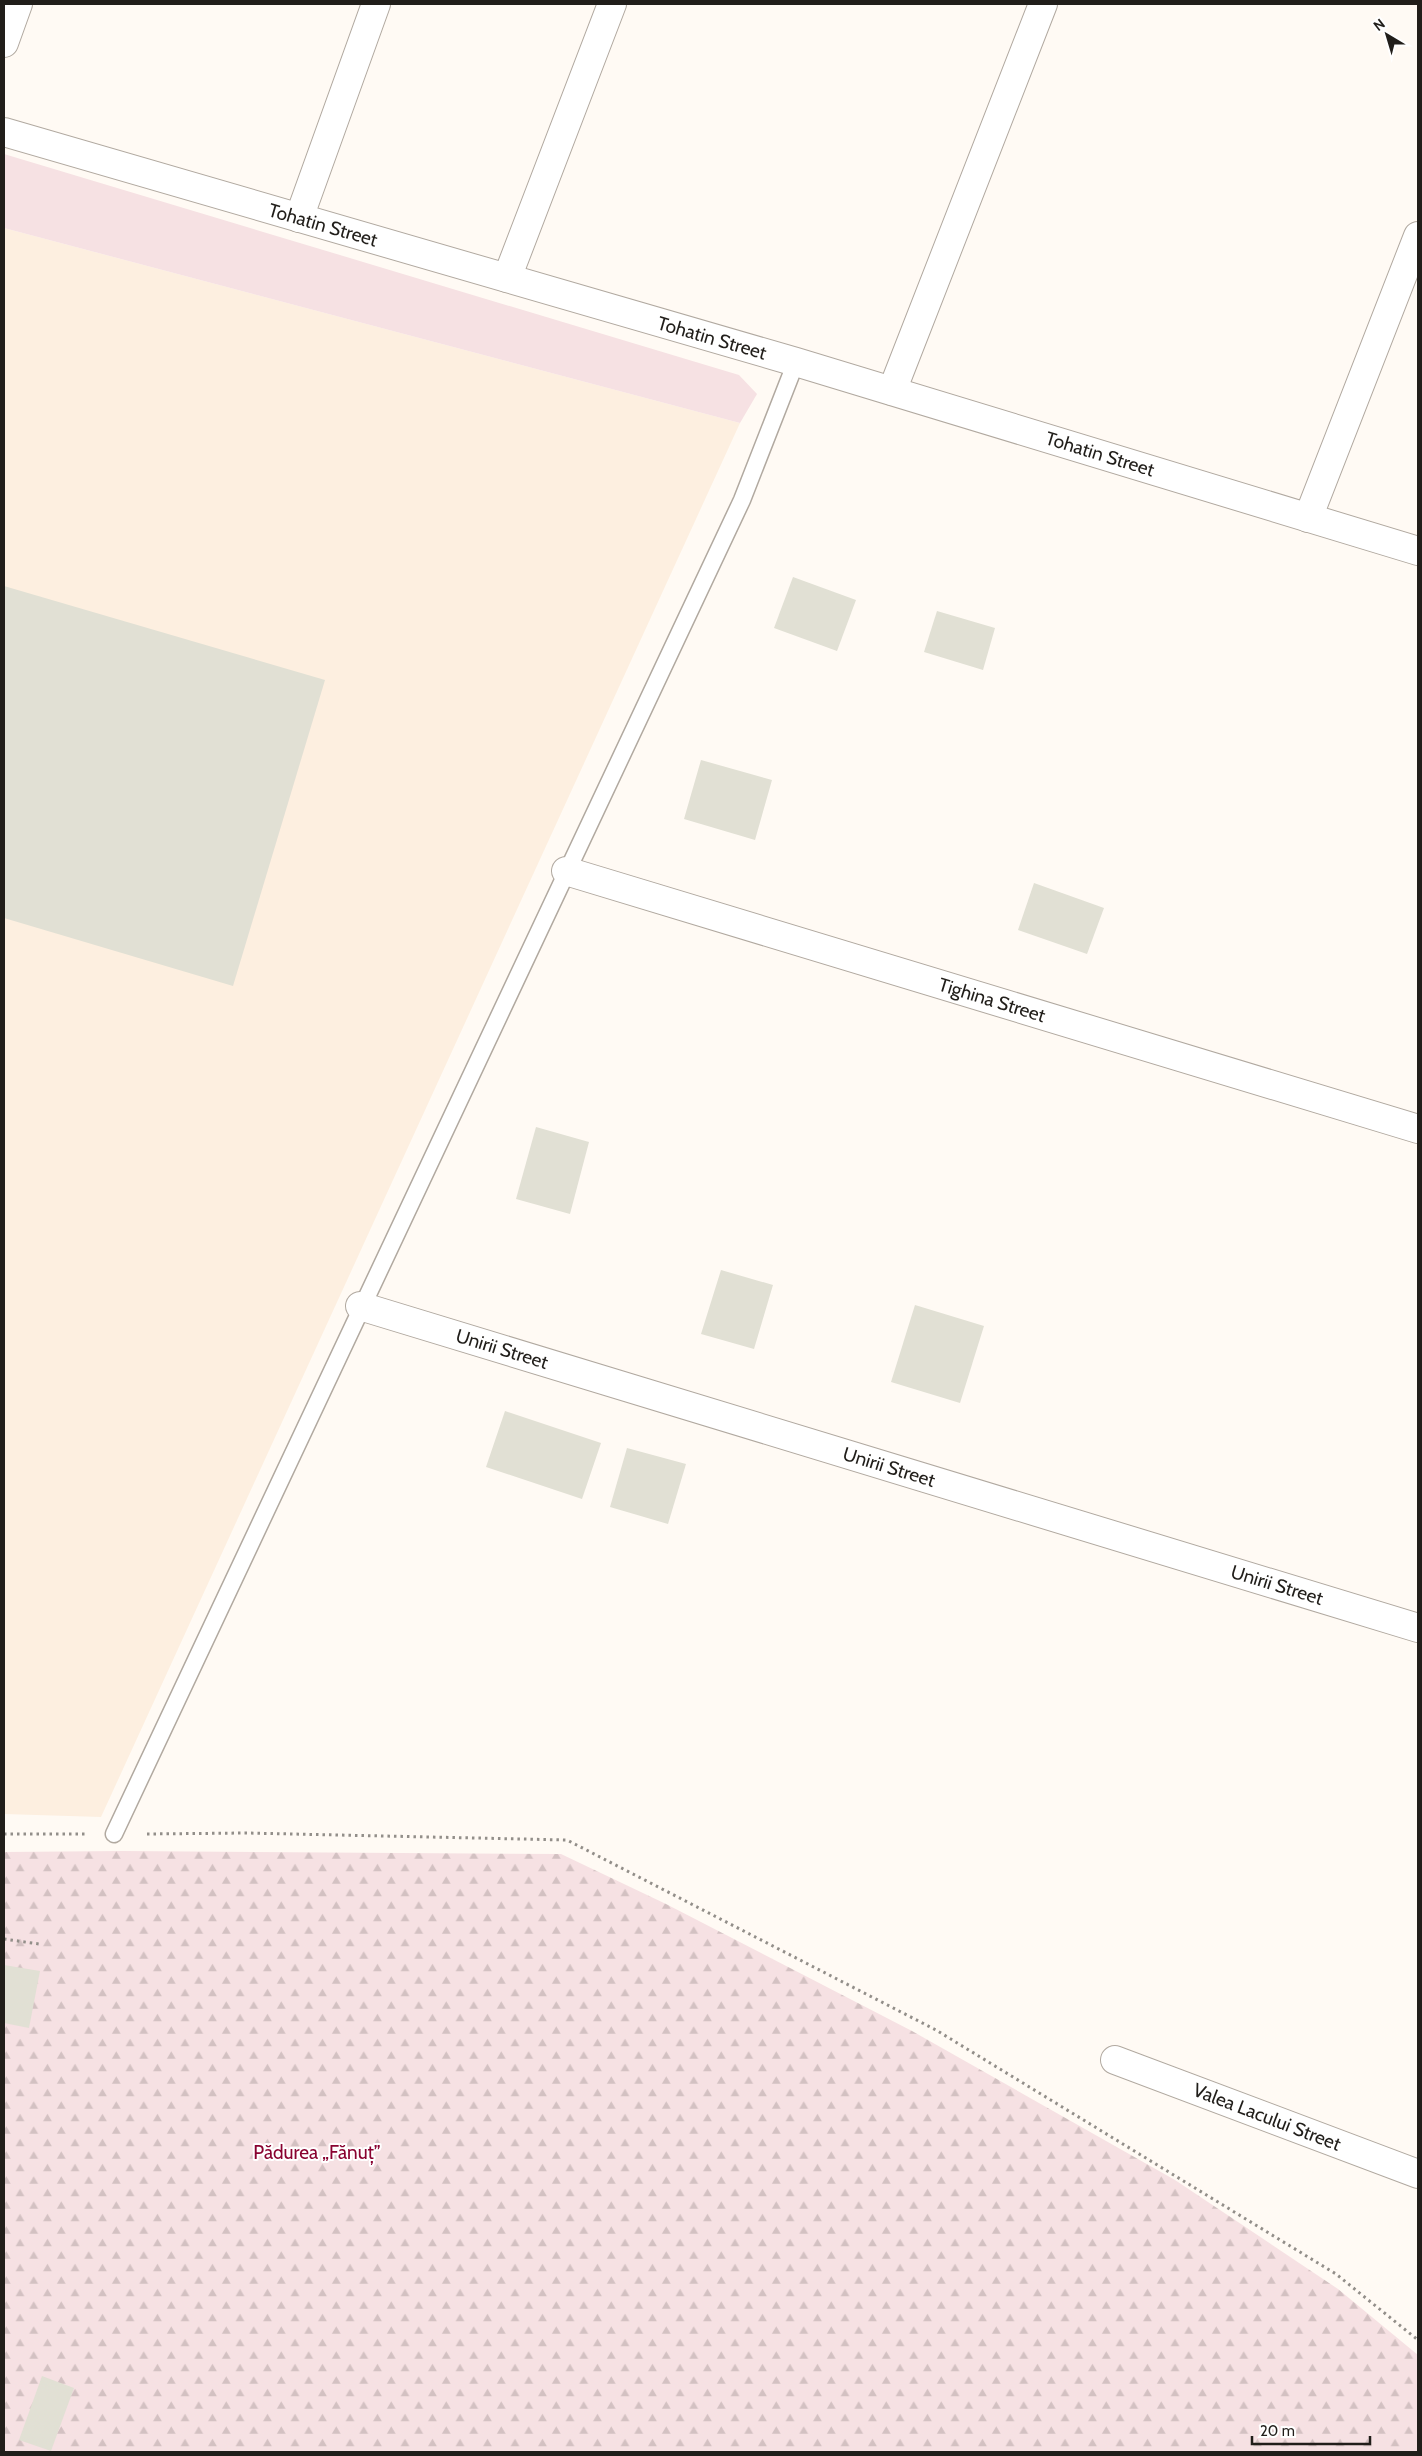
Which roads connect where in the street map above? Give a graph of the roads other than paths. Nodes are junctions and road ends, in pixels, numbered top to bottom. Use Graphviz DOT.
graph roads {
  1 [pos="18,4"];
  2 [pos="376,4"];
  3 [pos="612,4"];
  4 [pos="1043,4"];
  5 [pos="4,43"];
  6 [pos="4,132"];
  7 [pos="299,218"];
  8 [pos="1418,236"];
  9 [pos="507,278"];
  10 [pos="796,362"];
  11 [pos="892,391"];
  12 [pos="1308,518"];
  13 [pos="1418,551"];
  14 [pos="566,871"];
  15 [pos="1418,1129"];
  16 [pos="360,1306"];
  17 [pos="1418,1628"];
  18 [pos="114,1834"];
  19 [pos="1115,2060"];
  20 [pos="1418,2174"];
  1 -- 5 [label="street"];
  2 -- 7 [label="street"];
  3 -- 9 [label="street"];
  4 -- 11 [label="street"];
  6 -- 7 [label="street, Tohatin Street"];
  7 -- 9 [label="street, Tohatin Street"];
  8 -- 12 [label="street"];
  9 -- 10 [label="street, Tohatin Street"];
  10 -- 11 [label="street, Tohatin Street"];
  10 -- 14 [label="lane"];
  11 -- 12 [label="street, Tohatin Street"];
  12 -- 13 [label="street, Tohatin Street"];
  14 -- 15 [label="street, Tighina Street"];
  14 -- 16 [label="lane"];
  16 -- 17 [label="street, Unirii Street"];
  16 -- 18 [label="lane"];
  19 -- 20 [label="street, Valea Lacului Street"];
}
